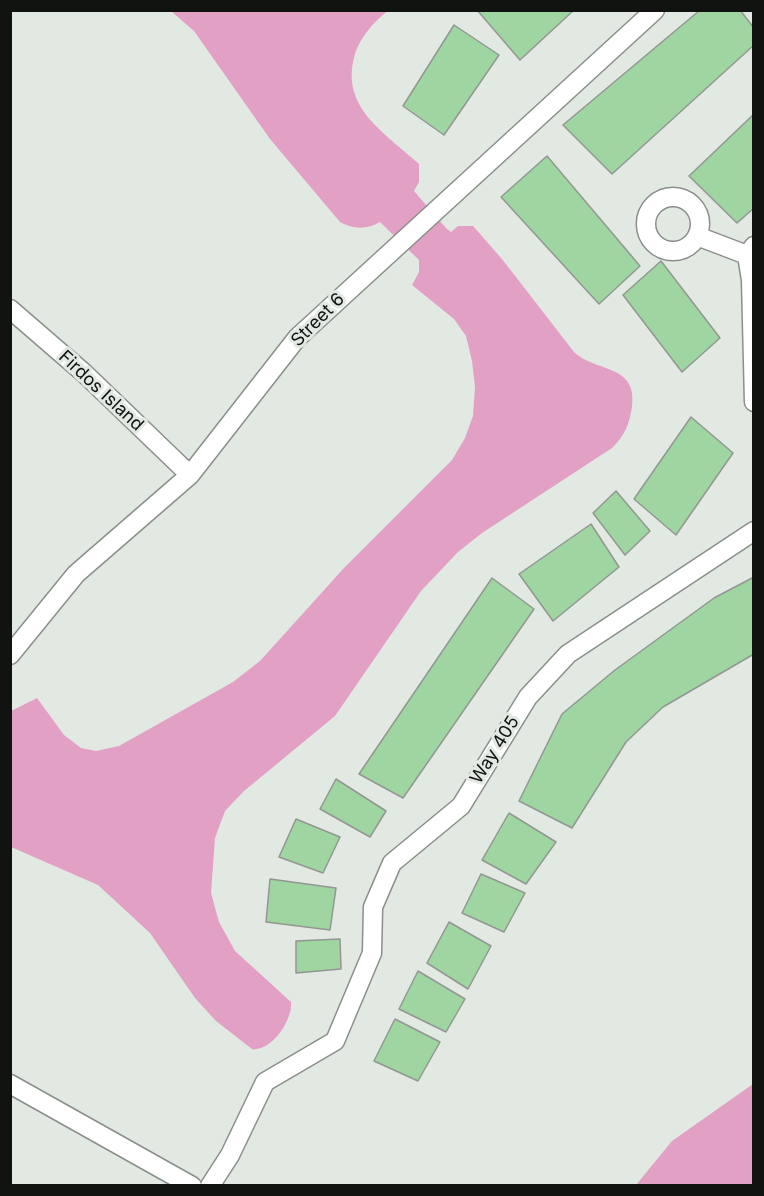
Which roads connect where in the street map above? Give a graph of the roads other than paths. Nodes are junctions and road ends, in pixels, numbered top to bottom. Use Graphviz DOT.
graph roads {
  1 [pos="655,10"];
  2 [pos="697,236"];
  3 [pos="750,250"];
  4 [pos="10,309"];
  5 [pos="753,402"];
  6 [pos="190,475"];
  7 [pos="753,531"];
  8 [pos="14,650"];
  9 [pos="10,1084"];
  10 [pos="192,1185"];
  11 [pos="210,1185"];
  1 -- 6 [label="street, Street 6"];
  2 -- 3 [label="street"];
  3 -- 5 [label="street"];
  4 -- 6 [label="street, Firdos Island"];
  6 -- 8 [label="street, Street 6"];
  7 -- 11 [label="street, Way 405"];
  9 -- 10 [label="street"];
}
